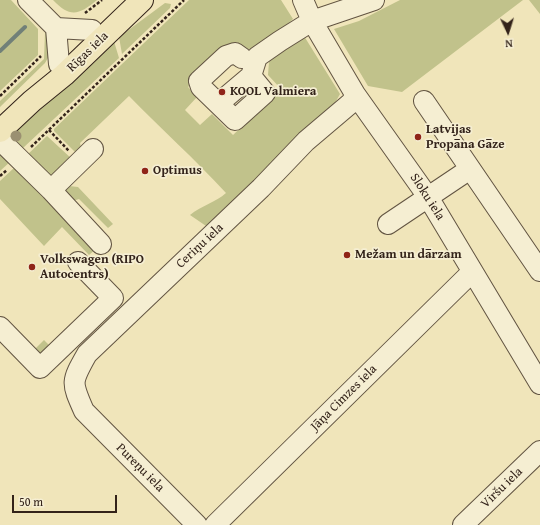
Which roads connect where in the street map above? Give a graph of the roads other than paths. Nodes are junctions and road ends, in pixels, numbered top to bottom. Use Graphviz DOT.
graph roads {
  1 [pos="28,0"];
  2 [pos="123,0"];
  3 [pos="142,0"];
  4 [pos="374,0"];
  5 [pos="306,9"];
  6 [pos="56,28"];
  7 [pos="92,30"];
  8 [pos="59,64"];
  9 [pos="250,64"];
  10 [pos="355,94"];
  11 [pos="424,100"];
  12 [pos="32,101"];
  13 [pos="0,131"];
  14 [pos="0,140"];
  15 [pos="87,155"];
  16 [pos="470,169"];
  17 [pos="51,190"];
  18 [pos="428,197"];
  19 [pos="388,224"];
  20 [pos="101,244"];
  21 [pos="78,262"];
  22 [pos="540,271"];
  23 [pos="472,272"];
  24 [pos="0,327"];
  25 [pos="540,384"];
  26 [pos="84,411"];
  27 [pos="540,451"];
  28 [pos="197,525"];
  29 [pos="215,525"];
  30 [pos="463,525"];
  1 -- 6 [label="street"];
  2 -- 7 [label="main road, Rīgas iela"];
  3 -- 12 [label="main road, Rīgas iela"];
  4 -- 5 [label="street"];
  5 -- 9 [label="street"];
  5 -- 10 [label="street, Sloku iela"];
  6 -- 7 [label="street"];
  6 -- 8 [label="street"];
  7 -- 8 [label="main road, Rīgas iela"];
  8 -- 12 [label="main road, Rīgas iela"];
  9 -- 9 [label="street"];
  10 -- 18 [label="street, Sloku iela"];
  10 -- 26 [label="street, Ceriņu iela"];
  11 -- 16 [label="street"];
  12 -- 13 [label="main road, Rīgas iela"];
  14 -- 17 [label="street"];
  15 -- 17 [label="street"];
  16 -- 18 [label="street"];
  16 -- 22 [label="street"];
  17 -- 20 [label="street"];
  18 -- 19 [label="street"];
  18 -- 23 [label="street, Sloku iela"];
  21 -- 24 [label="street"];
  23 -- 25 [label="street, Sloku iela"];
  23 -- 29 [label="street, Jāņa Cimzes iela"];
  26 -- 28 [label="street, Pureņu iela"];
  27 -- 30 [label="street, Viršu iela"];
}
